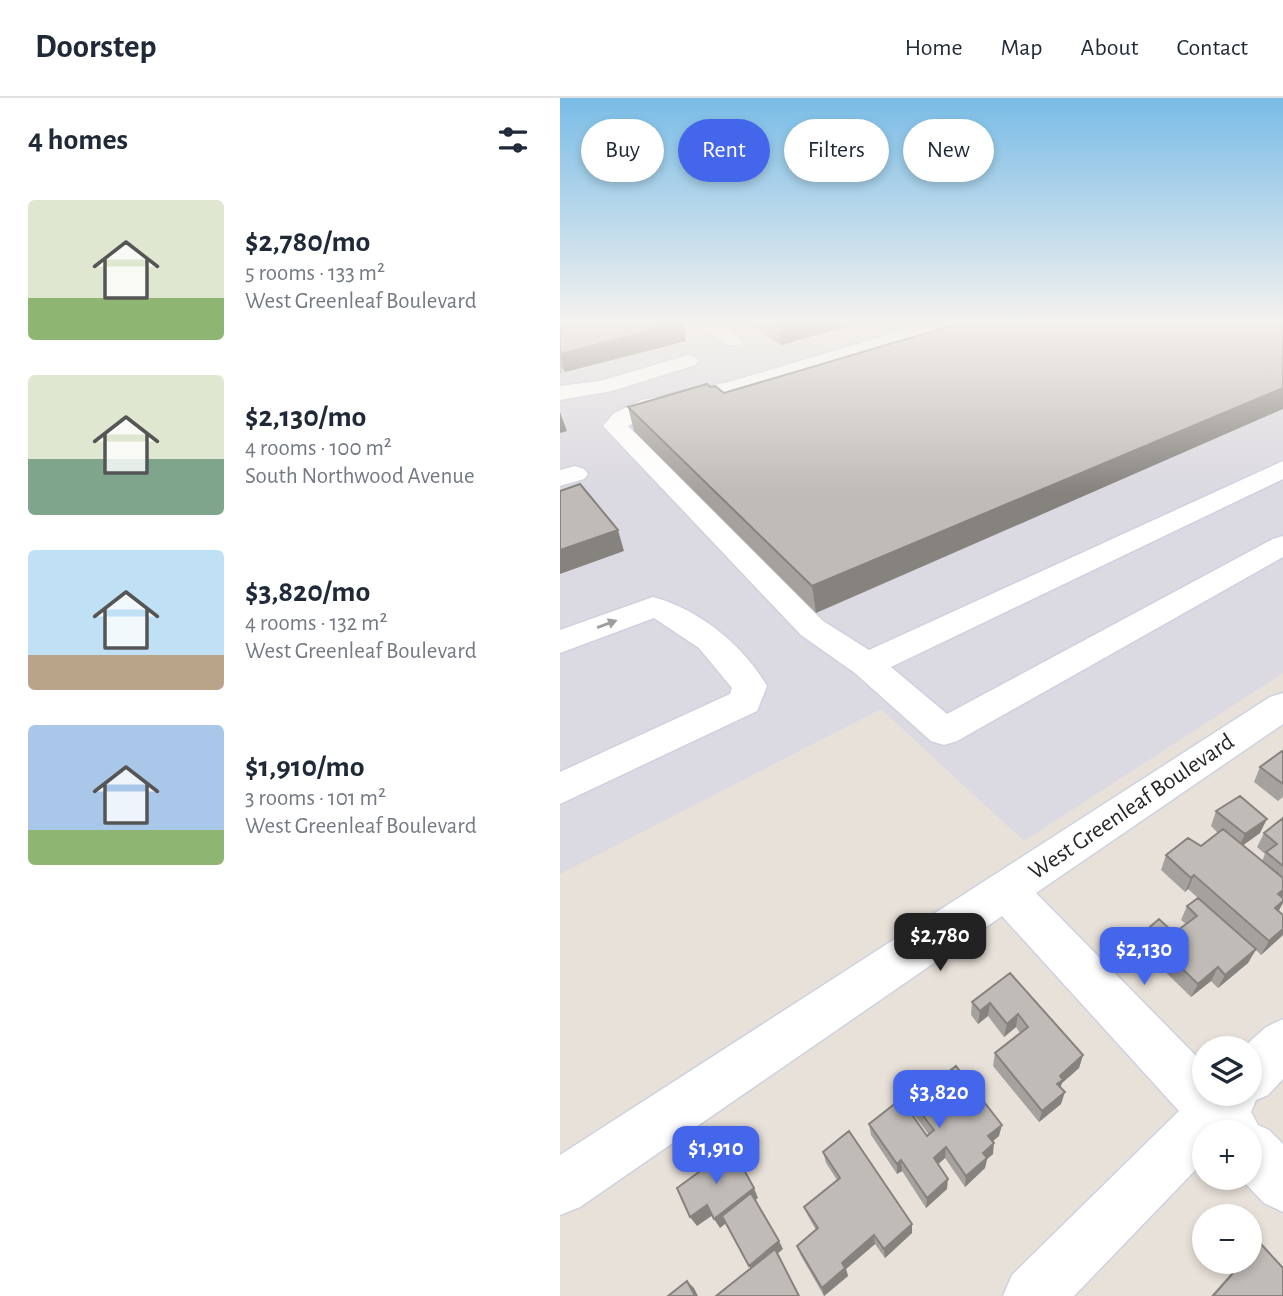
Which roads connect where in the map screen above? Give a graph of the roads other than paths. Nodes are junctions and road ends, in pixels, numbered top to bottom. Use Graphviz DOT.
graph roads {
  1 [pos="620,380"];
  2 [pos="759,380"];
  3 [pos="560,393"];
  4 [pos="1283,469"];
  5 [pos="1283,545"];
  6 [pos="560,642"];
  7 [pos="867,665"];
  8 [pos="1283,705"];
  9 [pos="560,789"];
  10 [pos="1005,890"];
  11 [pos="1283,1044"];
  12 [pos="1236,1113"];
  13 [pos="1283,1184"];
  14 [pos="560,1187"];
  15 [pos="1033,1296"];
  1 -- 3 [label="street"];
  2 -- 7 [label="street"];
  4 -- 7 [label="street"];
  5 -- 7 [label="street"];
  6 -- 9 [label="street, one-way"];
  8 -- 10 [label="street, West Greenleaf Boulevard"];
  10 -- 12 [label="street"];
  10 -- 14 [label="street, West Greenleaf Boulevard"];
  11 -- 12 [label="street"];
  12 -- 13 [label="street"];
  12 -- 15 [label="street"];
}
